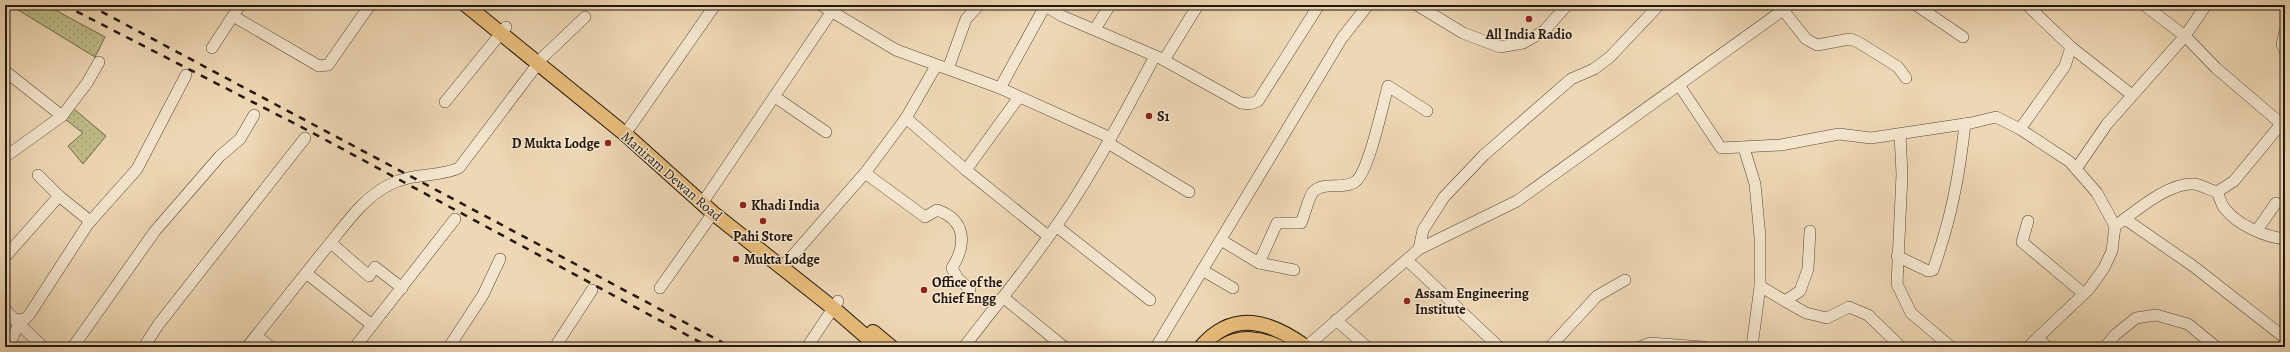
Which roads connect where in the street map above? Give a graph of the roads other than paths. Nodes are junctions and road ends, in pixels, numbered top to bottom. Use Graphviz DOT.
graph roads {
  1 [pos="240,5"];
  2 [pos="370,5"];
  3 [pos="466,5"];
  4 [pos="479,5"];
  5 [pos="715,5"];
  6 [pos="820,5"];
  7 [pos="979,5"];
  8 [pos="1045,5"];
  9 [pos="1110,5"];
  10 [pos="1198,5"];
  11 [pos="1319,5"];
  12 [pos="1368,5"];
  13 [pos="1417,5"];
  14 [pos="1567,5"];
  15 [pos="1659,5"];
  16 [pos="1916,5"];
  17 [pos="2027,5"];
  18 [pos="2144,5"];
  19 [pos="2206,5"];
  20 [pos="834,8"];
  21 [pos="1786,8"];
  22 [pos="233,16"];
  23 [pos="585,17"];
  24 [pos="1094,29"];
  25 [pos="504,30"];
  26 [pos="2285,31"];
  27 [pos="2185,36"];
  28 [pos="1963,37"];
  29 [pos="2071,47"];
  30 [pos="212,48"];
  31 [pos="2285,51"];
  32 [pos="1159,58"];
  33 [pos="540,60"];
  34 [pos="100,62"];
  35 [pos="936,66"];
  36 [pos="948,69"];
  37 [pos="5,71"];
  38 [pos="186,75"];
  39 [pos="1906,78"];
  40 [pos="1678,85"];
  41 [pos="1000,88"];
  42 [pos="2132,95"];
  43 [pos="775,97"];
  44 [pos="1019,97"];
  45 [pos="445,102"];
  46 [pos="1427,111"];
  47 [pos="254,115"];
  48 [pos="62,116"];
  49 [pos="906,118"];
  50 [pos="1965,124"];
  51 [pos="2283,126"];
  52 [pos="630,127"];
  53 [pos="2020,129"];
  54 [pos="826,132"];
  55 [pos="1900,134"];
  56 [pos="305,138"];
  57 [pos="1109,141"];
  58 [pos="1744,148"];
  59 [pos="5,157"];
  60 [pos="966,170"];
  61 [pos="2076,170"];
  62 [pos="865,173"];
  63 [pos="38,175"];
  64 [pos="1189,192"];
  65 [pos="2217,192"];
  66 [pos="59,196"];
  67 [pos="705,199"];
  68 [pos="2276,203"];
  69 [pos="713,213"];
  70 [pos="455,219"];
  71 [pos="2125,219"];
  72 [pos="90,221"];
  73 [pos="2028,221"];
  74 [pos="1056,226"];
  75 [pos="2115,226"];
  76 [pos="2257,230"];
  77 [pos="1810,231"];
  78 [pos="1048,236"];
  79 [pos="2285,239"];
  80 [pos="1221,240"];
  81 [pos="331,243"];
  82 [pos="1419,249"];
  83 [pos="1897,256"];
  84 [pos="5,257"];
  85 [pos="500,259"];
  86 [pos="1406,260"];
  87 [pos="787,262"];
  88 [pos="1260,263"];
  89 [pos="1202,270"];
  90 [pos="1294,270"];
  91 [pos="306,273"];
  92 [pos="1625,280"];
  93 [pos="1760,286"];
  94 [pos="402,288"];
  95 [pos="660,288"];
  96 [pos="1233,288"];
  97 [pos="970,289"];
  98 [pos="592,290"];
  99 [pos="2084,294"];
  100 [pos="1003,297"];
  101 [pos="1150,300"];
  102 [pos="1785,301"];
  103 [pos="836,304"];
  104 [pos="5,309"];
  105 [pos="1336,320"];
  106 [pos="17,322"];
  107 [pos="372,325"];
  108 [pos="256,336"];
  109 [pos="2038,338"];
  110 [pos="2285,338"];
  111 [pos="8,347"];
  112 [pos="43,347"];
  113 [pos="73,347"];
  114 [pos="144,347"];
  115 [pos="247,347"];
  116 [pos="271,347"];
  117 [pos="355,347"];
  118 [pos="449,347"];
  119 [pos="555,347"];
  120 [pos="807,347"];
  121 [pos="878,347"];
  122 [pos="891,347"];
  123 [pos="964,347"];
  124 [pos="1064,347"];
  125 [pos="1156,347"];
  126 [pos="1201,347"];
  127 [pos="1222,347"];
  128 [pos="1279,347"];
  129 [pos="1306,347"];
  130 [pos="1367,347"];
  131 [pos="1499,347"];
  132 [pos="1550,347"];
  133 [pos="1640,347"];
  134 [pos="1703,347"];
  135 [pos="1752,347"];
  136 [pos="1901,347"];
  137 [pos="1951,347"];
  138 [pos="2028,347"];
  139 [pos="2046,347"];
  140 [pos="2105,347"];
  141 [pos="2216,347"];
  1 -- 22 [label="street"];
  2 -- 22 [label="street"];
  3 -- 25 [label="main road, Maniram Dewan Road"];
  4 -- 25 [label="main road, Maniram Dewan Road"];
  5 -- 52 [label="street"];
  6 -- 20 [label="street"];
  7 -- 36 [label="street"];
  8 -- 24 [label="street"];
  8 -- 41 [label="street"];
  9 -- 24 [label="street"];
  10 -- 32 [label="street"];
  11 -- 32 [label="street"];
  12 -- 80 [label="street"];
  13 -- 14 [label="street"];
  15 -- 82 [label="street"];
  16 -- 28 [label="street"];
  17 -- 29 [label="street"];
  18 -- 27 [label="street"];
  19 -- 27 [label="street"];
  20 -- 35 [label="street"];
  20 -- 43 [label="street"];
  21 -- 39 [label="street"];
  21 -- 40 [label="street"];
  22 -- 30 [label="street"];
  23 -- 33 [label="street"];
  24 -- 32 [label="street"];
  25 -- 33 [label="main road, Maniram Dewan Road"];
  25 -- 45 [label="street"];
  26 -- 31 [label="street"];
  27 -- 42 [label="street"];
  27 -- 51 [label="street"];
  29 -- 42 [label="street"];
  29 -- 53 [label="street"];
  32 -- 57 [label="street"];
  33 -- 52 [label="main road, Maniram Dewan Road"];
  33 -- 67 [label="main road, Maniram Dewan Road"];
  33 -- 81 [label="street"];
  34 -- 48 [label="street"];
  35 -- 36 [label="street"];
  35 -- 49 [label="street"];
  36 -- 41 [label="street"];
  37 -- 48 [label="street"];
  38 -- 72 [label="street"];
  40 -- 58 [label="street"];
  40 -- 82 [label="street"];
  41 -- 44 [label="street"];
  42 -- 61 [label="street"];
  43 -- 54 [label="street"];
  43 -- 67 [label="street"];
  44 -- 57 [label="street"];
  44 -- 60 [label="street"];
  46 -- 88 [label="street"];
  47 -- 113 [label="street"];
  48 -- 59 [label="street"];
  49 -- 60 [label="street"];
  49 -- 62 [label="street"];
  50 -- 53 [label="street"];
  50 -- 55 [label="street"];
  50 -- 83 [label="street"];
  51 -- 65 [label="street"];
  52 -- 67 [label="main road, Maniram Dewan Road"];
  53 -- 61 [label="street"];
  55 -- 58 [label="street"];
  55 -- 83 [label="street"];
  56 -- 114 [label="street"];
  57 -- 64 [label="street"];
  57 -- 74 [label="street"];
  58 -- 93 [label="street"];
  60 -- 78 [label="street"];
  61 -- 75 [label="street"];
  62 -- 87 [label="street"];
  62 -- 97 [label="street"];
  63 -- 66 [label="street"];
  65 -- 71 [label="street"];
  65 -- 76 [label="street"];
  66 -- 72 [label="street"];
  66 -- 84 [label="street"];
  67 -- 69 [label="main road, Maniram Dewan Road"];
  67 -- 87 [label="main road, Maniram Dewan Road"];
  68 -- 76 [label="street"];
  69 -- 95 [label="street"];
  69 -- 103 [label="main road, Maniram Dewan Road"];
  70 -- 94 [label="street"];
  71 -- 75 [label="street"];
  71 -- 110 [label="street"];
  72 -- 106 [label="street"];
  73 -- 99 [label="street"];
  74 -- 78 [label="street"];
  74 -- 101 [label="street"];
  75 -- 99 [label="street"];
  76 -- 79 [label="street"];
  77 -- 102 [label="street"];
  78 -- 100 [label="street"];
  80 -- 88 [label="street"];
  80 -- 89 [label="street"];
  81 -- 91 [label="street"];
  81 -- 94 [label="street"];
  82 -- 86 [label="street"];
  83 -- 137 [label="street"];
  85 -- 118 [label="street"];
  86 -- 105 [label="street"];
  86 -- 131 [label="street"];
  87 -- 103 [label="main road, Maniram Dewan Road"];
  88 -- 90 [label="street"];
  89 -- 96 [label="street"];
  89 -- 125 [label="street"];
  91 -- 107 [label="street"];
  91 -- 108 [label="street"];
  92 -- 132 [label="street"];
  93 -- 102 [label="street"];
  93 -- 135 [label="street"];
  94 -- 107 [label="street"];
  98 -- 119 [label="street"];
  99 -- 109 [label="street"];
  100 -- 123 [label="street"];
  100 -- 124 [label="street"];
  102 -- 136 [label="street"];
  103 -- 120 [label="street"];
  103 -- 121 [label="main road, Maniram Dewan Road"];
  103 -- 122 [label="main road, Maniram Dewan Road"];
  104 -- 106 [label="street"];
  105 -- 129 [label="street"];
  105 -- 130 [label="street"];
  106 -- 111 [label="street"];
  106 -- 112 [label="street"];
  107 -- 117 [label="street"];
  108 -- 115 [label="street"];
  108 -- 116 [label="street"];
  109 -- 138 [label="street"];
  109 -- 139 [label="street"];
  126 -- 129 [label="main road"];
  127 -- 128 [label="main road"];
  133 -- 134 [label="street"];
  140 -- 141 [label="street"];
}
